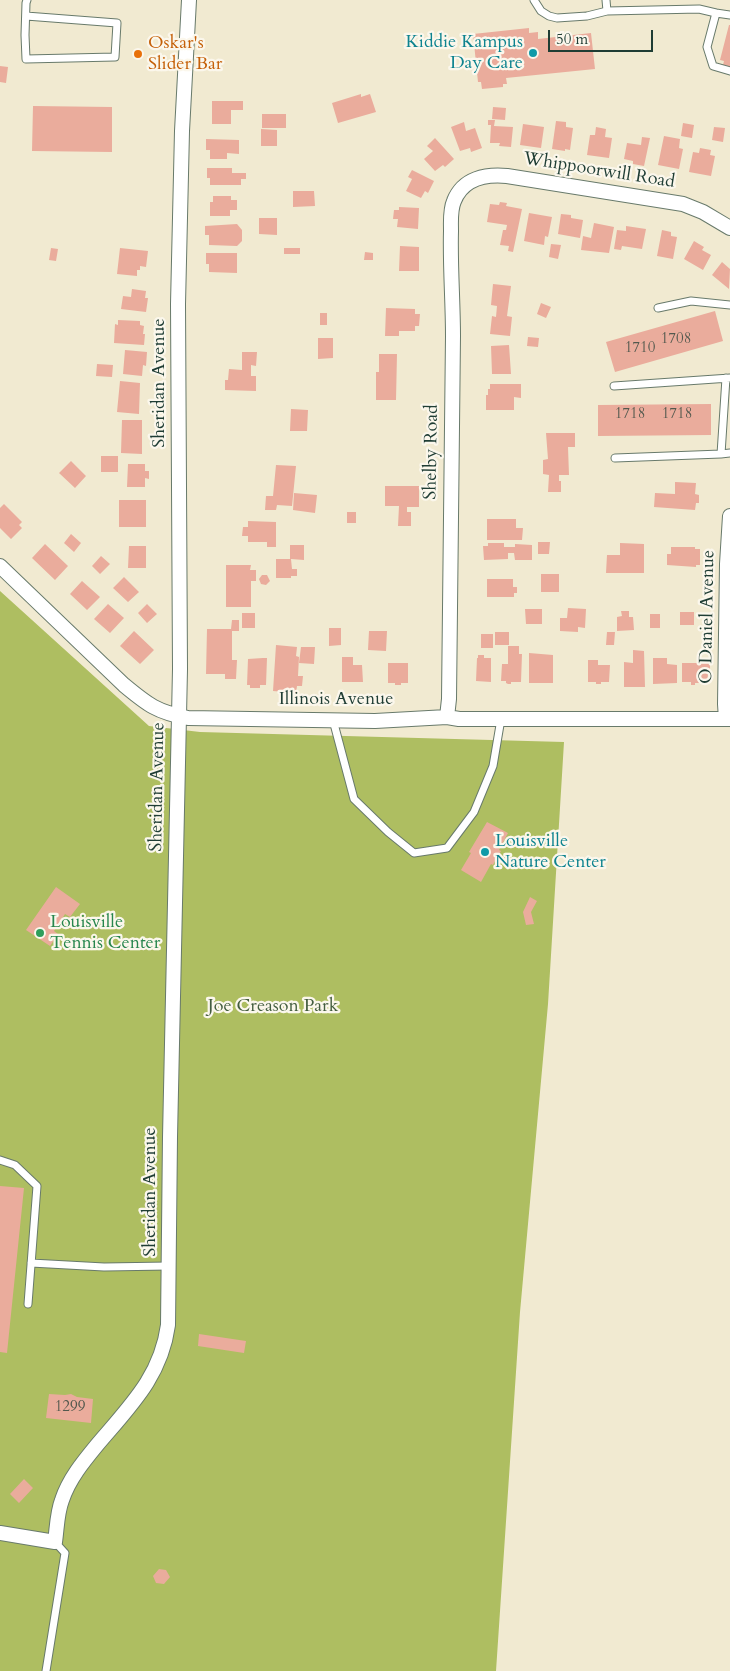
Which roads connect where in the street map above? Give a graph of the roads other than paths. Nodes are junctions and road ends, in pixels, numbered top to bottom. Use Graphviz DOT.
graph roads {
  1 [pos="27,0"];
  2 [pos="189,0"];
  3 [pos="534,0"];
  4 [pos="606,0"];
  5 [pos="607,12"];
  6 [pos="716,13"];
  7 [pos="730,15"];
  8 [pos="26,16"];
  9 [pos="730,71"];
  10 [pos="460,190"];
  11 [pos="730,228"];
  12 [pos="730,305"];
  13 [pos="658,308"];
  14 [pos="728,378"];
  15 [pos="614,386"];
  16 [pos="730,453"];
  17 [pos="721,454"];
  18 [pos="615,458"];
  19 [pos="730,516"];
  20 [pos="0,566"];
  21 [pos="178,716"];
  22 [pos="447,717"];
  23 [pos="501,719"];
  24 [pos="728,719"];
  25 [pos="333,720"];
  26 [pos="0,1160"];
  27 [pos="31,1263"];
  28 [pos="169,1266"];
  29 [pos="28,1304"];
  30 [pos="0,1533"];
  31 [pos="56,1542"];
  32 [pos="46,1671"];
  1 -- 8 [label="lane"];
  2 -- 21 [label="street, Sheridan Avenue"];
  3 -- 5 [label="lane"];
  4 -- 5 [label="lane"];
  5 -- 6 [label="lane"];
  6 -- 7 [label="lane"];
  6 -- 9 [label="lane"];
  8 -- 8 [label="lane"];
  10 -- 11 [label="street, Whippoorwill Road"];
  10 -- 22 [label="street, Shelby Road"];
  12 -- 13 [label="lane"];
  14 -- 15 [label="lane"];
  14 -- 17 [label="lane"];
  16 -- 17 [label="lane"];
  17 -- 18 [label="lane"];
  19 -- 24 [label="street, O Daniel Avenue"];
  20 -- 21 [label="street, Illinois Avenue"];
  21 -- 25 [label="street, Illinois Avenue"];
  21 -- 28 [label="street, Sheridan Avenue"];
  22 -- 23 [label="street, Illinois Avenue"];
  22 -- 25 [label="street, Illinois Avenue"];
  23 -- 24 [label="street, Illinois Avenue"];
  23 -- 25 [label="lane"];
  26 -- 27 [label="lane"];
  27 -- 28 [label="lane"];
  27 -- 29 [label="lane"];
  28 -- 31 [label="street, Sheridan Avenue"];
  30 -- 31 [label="street"];
  31 -- 32 [label="lane"];
}
